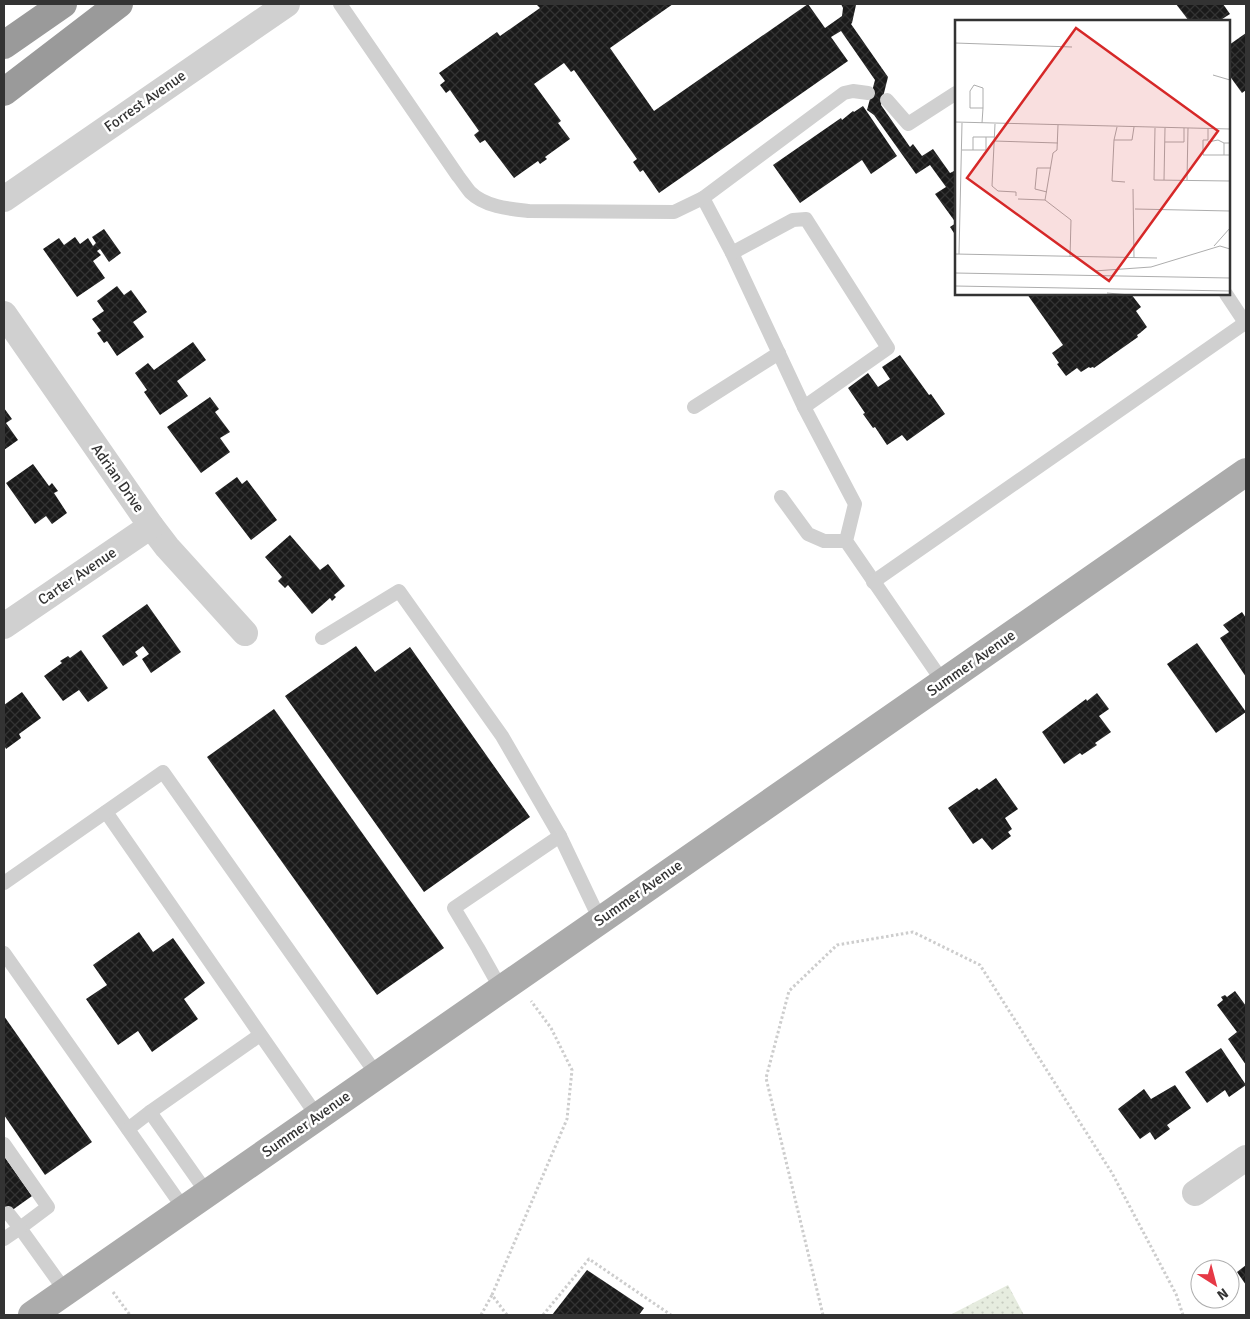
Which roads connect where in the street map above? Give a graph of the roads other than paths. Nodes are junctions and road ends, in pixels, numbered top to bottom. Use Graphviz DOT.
graph roads {
  1 [pos="63,4"];
  2 [pos="119,4"];
  3 [pos="287,4"];
  4 [pos="340,4"];
  5 [pos="4,45"];
  6 [pos="4,92"];
  7 [pos="868,93"];
  8 [pos="955,94"];
  9 [pos="887,100"];
  10 [pos="703,198"];
  11 [pos="4,199"];
  12 [pos="732,253"];
  13 [pos="1227,295"];
  14 [pos="4,314"];
  15 [pos="1246,323"];
  16 [pos="779,353"];
  17 [pos="694,407"];
  18 [pos="804,407"];
  19 [pos="1246,472"];
  20 [pos="781,497"];
  21 [pos="151,526"];
  22 [pos="846,541"];
  23 [pos="873,582"];
  24 [pos="4,626"];
  25 [pos="245,632"];
  26 [pos="322,638"];
  27 [pos="943,682"];
  28 [pos="106,812"];
  29 [pos="560,836"];
  30 [pos="4,883"];
  31 [pos="600,920"];
  32 [pos="4,953"];
  33 [pos="508,984"];
  34 [pos="260,1035"];
  35 [pos="378,1074"];
  36 [pos="150,1112"];
  37 [pos="317,1116"];
  38 [pos="128,1129"];
  39 [pos="4,1144"];
  40 [pos="1246,1158"];
  41 [pos="207,1193"];
  42 [pos="1195,1193"];
  43 [pos="184,1209"];
  44 [pos="8,1213"];
  45 [pos="20,1228"];
  46 [pos="4,1239"];
  47 [pos="66,1292"];
  48 [pos="32,1315"];
  1 -- 5 [label="highway"];
  2 -- 6 [label="highway"];
  3 -- 11 [label="street, Forrest Avenue"];
  4 -- 10 [label="lane"];
  7 -- 10 [label="lane"];
  8 -- 9 [label="lane"];
  10 -- 12 [label="lane"];
  12 -- 16 [label="lane"];
  12 -- 18 [label="lane"];
  13 -- 15 [label="lane"];
  14 -- 21 [label="street, Adrian Drive"];
  15 -- 23 [label="lane"];
  16 -- 17 [label="lane"];
  16 -- 18 [label="lane"];
  18 -- 22 [label="lane"];
  19 -- 27 [label="main road, Summer Avenue"];
  20 -- 22 [label="lane"];
  21 -- 24 [label="street, Carter Avenue"];
  21 -- 25 [label="street, Adrian Drive"];
  22 -- 23 [label="lane"];
  23 -- 27 [label="lane"];
  26 -- 29 [label="lane"];
  27 -- 31 [label="main road, Summer Avenue"];
  28 -- 30 [label="lane"];
  28 -- 34 [label="lane"];
  28 -- 35 [label="lane"];
  29 -- 31 [label="lane"];
  29 -- 33 [label="lane"];
  31 -- 33 [label="main road, Summer Avenue"];
  32 -- 38 [label="lane"];
  33 -- 35 [label="main road, Summer Avenue"];
  34 -- 36 [label="lane"];
  34 -- 37 [label="lane"];
  35 -- 37 [label="main road, Summer Avenue"];
  36 -- 38 [label="lane"];
  36 -- 41 [label="lane"];
  37 -- 41 [label="main road, Summer Avenue"];
  38 -- 43 [label="lane"];
  39 -- 45 [label="lane"];
  40 -- 42 [label="street"];
  41 -- 43 [label="main road, Summer Avenue"];
  43 -- 47 [label="main road, Summer Avenue"];
  44 -- 45 [label="lane"];
  45 -- 46 [label="lane"];
  45 -- 47 [label="lane"];
  47 -- 48 [label="main road, Summer Avenue"];
}
